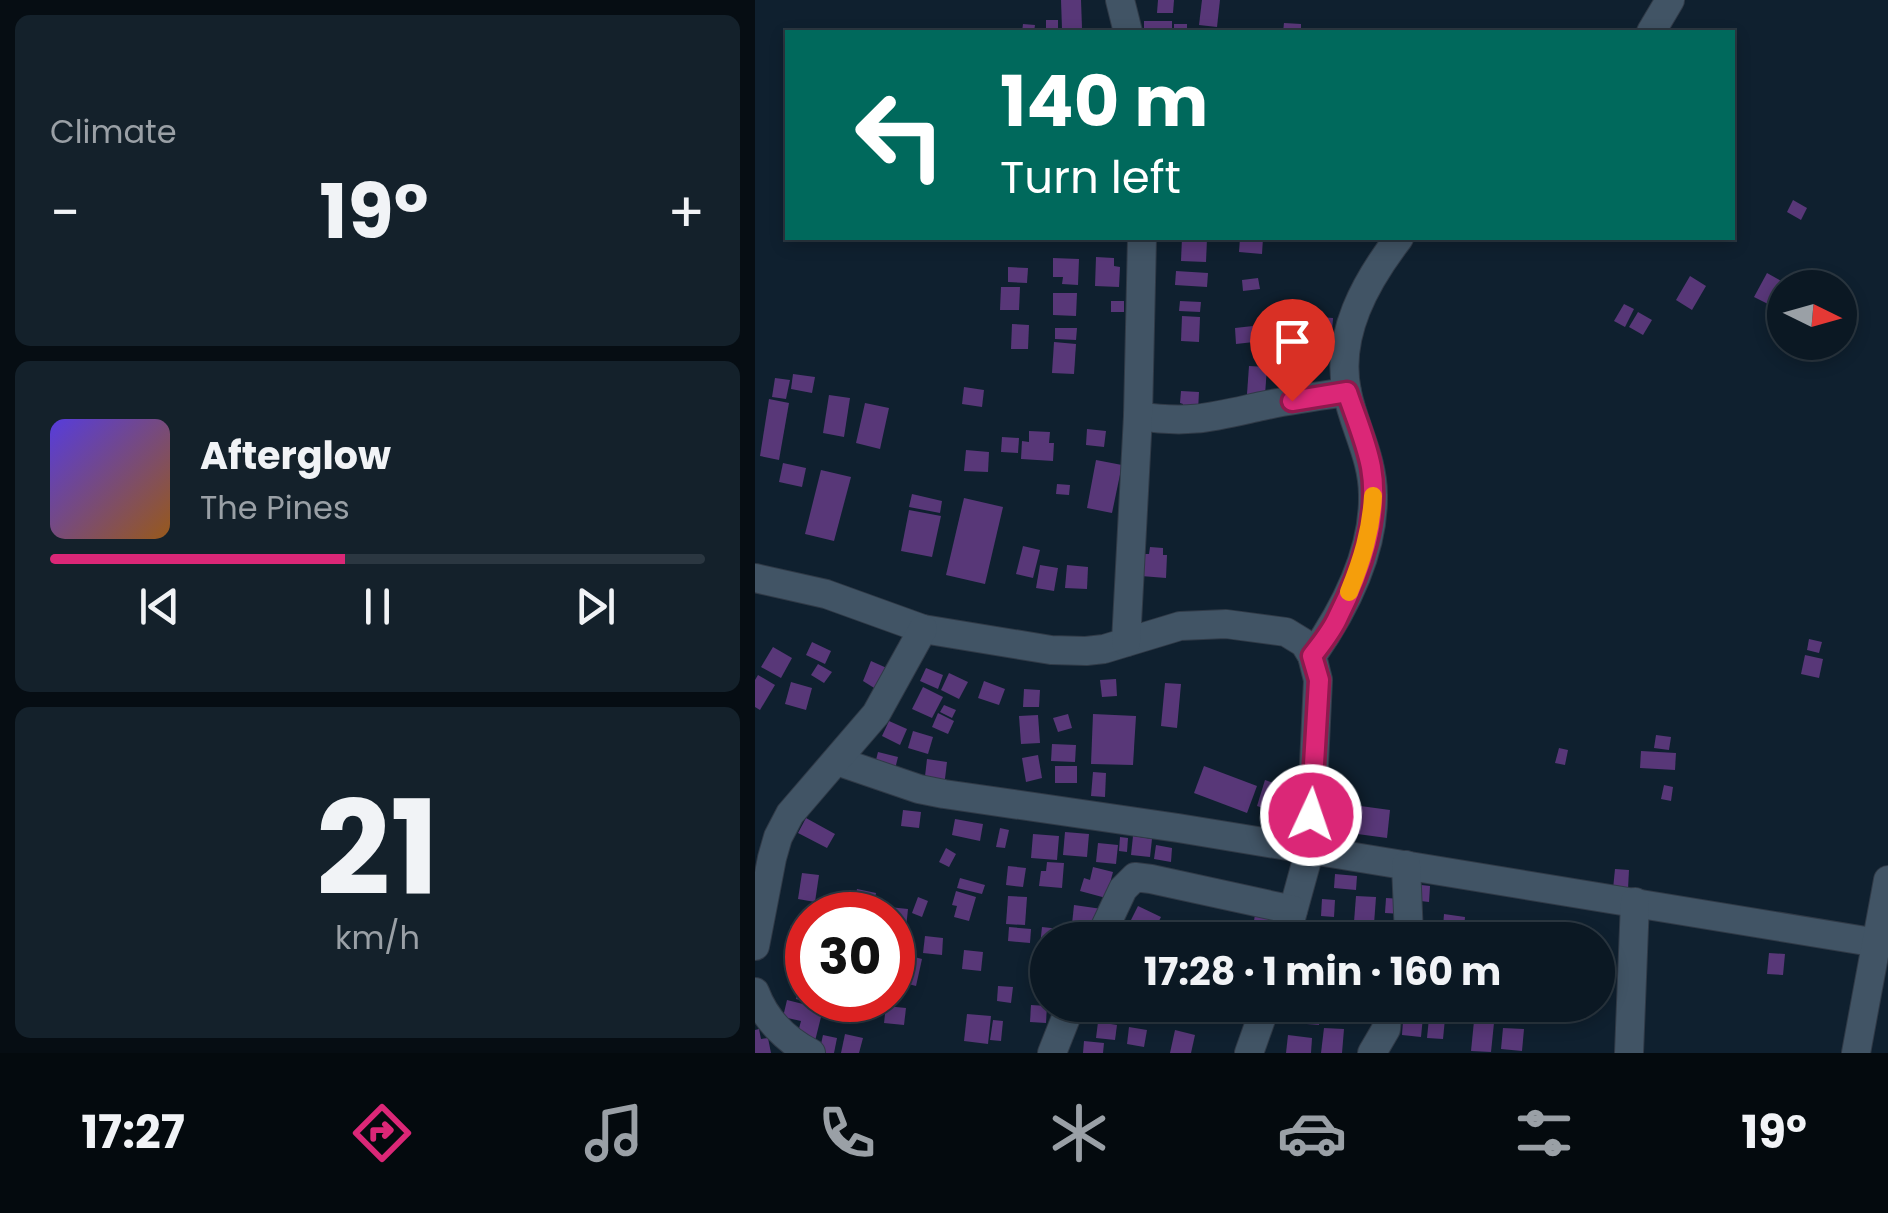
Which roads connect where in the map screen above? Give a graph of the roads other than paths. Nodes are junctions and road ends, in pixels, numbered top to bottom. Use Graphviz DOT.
graph roads {
  1 [pos="1120,0"];
  2 [pos="1670,0"];
  3 [pos="1127,30"];
  4 [pos="1652,30"];
  5 [pos="1142,240"];
  6 [pos="1398,240"];
  7 [pos="1347,392"];
  8 [pos="1138,416"];
  9 [pos="755,578"];
  10 [pos="923,629"];
  11 [pos="1126,642"];
  12 [pos="1312,656"];
  13 [pos="837,760"];
  14 [pos="1310,849"];
  15 [pos="1406,864"];
  16 [pos="1888,880"];
  17 [pos="1635,902"];
  18 [pos="1293,910"];
  19 [pos="1107,922"];
  20 [pos="1290,922"];
  21 [pos="1408,922"];
  22 [pos="1878,943"];
  23 [pos="755,946"];
  24 [pos="755,992"];
  25 [pos="1064,1022"];
  26 [pos="1260,1022"];
  27 [pos="1386,1022"];
  28 [pos="811,1053"];
  29 [pos="1052,1053"];
  30 [pos="1249,1053"];
  31 [pos="1372,1053"];
  32 [pos="1629,1053"];
  33 [pos="1856,1053"];
  1 -- 3 [label="street"];
  2 -- 4 [label="street"];
  5 -- 8 [label="street"];
  6 -- 7 [label="street"];
  7 -- 8 [label="street"];
  7 -- 12 [label="street"];
  8 -- 11 [label="street"];
  9 -- 10 [label="street"];
  10 -- 11 [label="street"];
  10 -- 13 [label="street"];
  11 -- 12 [label="street"];
  12 -- 14 [label="street"];
  13 -- 14 [label="street"];
  13 -- 23 [label="street"];
  14 -- 15 [label="street"];
  14 -- 18 [label="street"];
  15 -- 17 [label="street"];
  15 -- 21 [label="street"];
  16 -- 22 [label="street"];
  17 -- 22 [label="street"];
  17 -- 32 [label="street"];
  18 -- 19 [label="street"];
  18 -- 20 [label="street"];
  22 -- 33 [label="street"];
  24 -- 28 [label="street"];
  25 -- 29 [label="street"];
  26 -- 30 [label="street"];
  27 -- 31 [label="street"];
}
